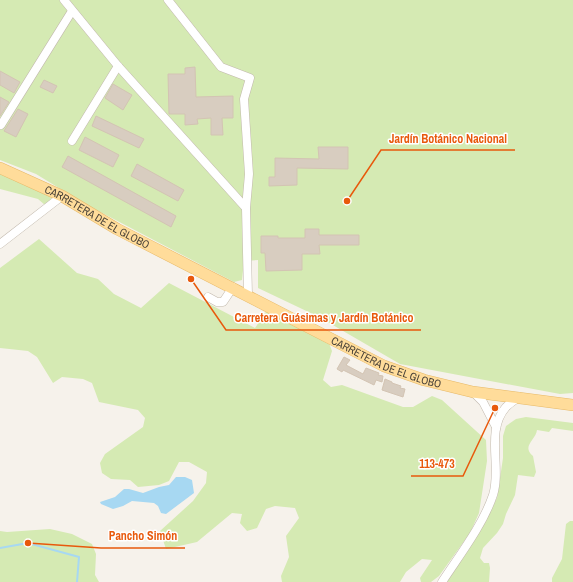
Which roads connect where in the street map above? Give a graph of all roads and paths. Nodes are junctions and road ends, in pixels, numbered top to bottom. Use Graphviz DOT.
graph roads {
  1 [pos="64,0"];
  2 [pos="168,0"];
  3 [pos="72,10"];
  4 [pos="118,66"];
  5 [pos="1,125"];
  6 [pos="72,141"];
  7 [pos="0,168"];
  8 [pos="62,196"];
  9 [pos="246,208"];
  10 [pos="0,244"];
  11 [pos="233,288"];
  12 [pos="248,295"];
  13 [pos="208,297"];
  14 [pos="473,392"];
  15 [pos="519,397"];
  16 [pos="573,405"];
  17 [pos="496,427"];
  18 [pos="442,582"];
  1 -- 3 [label="street"];
  2 -- 9 [label="street"];
  3 -- 4 [label="street"];
  3 -- 5 [label="street"];
  4 -- 6 [label="street"];
  4 -- 9 [label="street"];
  7 -- 8 [label="main road, CARRETERA DE EL GLOBO"];
  8 -- 10 [label="street"];
  8 -- 11 [label="main road, CARRETERA DE EL GLOBO"];
  9 -- 12 [label="street"];
  11 -- 12 [label="main road, CARRETERA DE EL GLOBO"];
  11 -- 13 [label="street"];
  12 -- 14 [label="main road, CARRETERA DE EL GLOBO"];
  14 -- 15 [label="main road, CARRETERA DE EL GLOBO"];
  14 -- 17 [label="street"];
  15 -- 16 [label="main road, CARRETERA DE EL GLOBO"];
  15 -- 17 [label="street"];
  17 -- 18 [label="street"];
}
